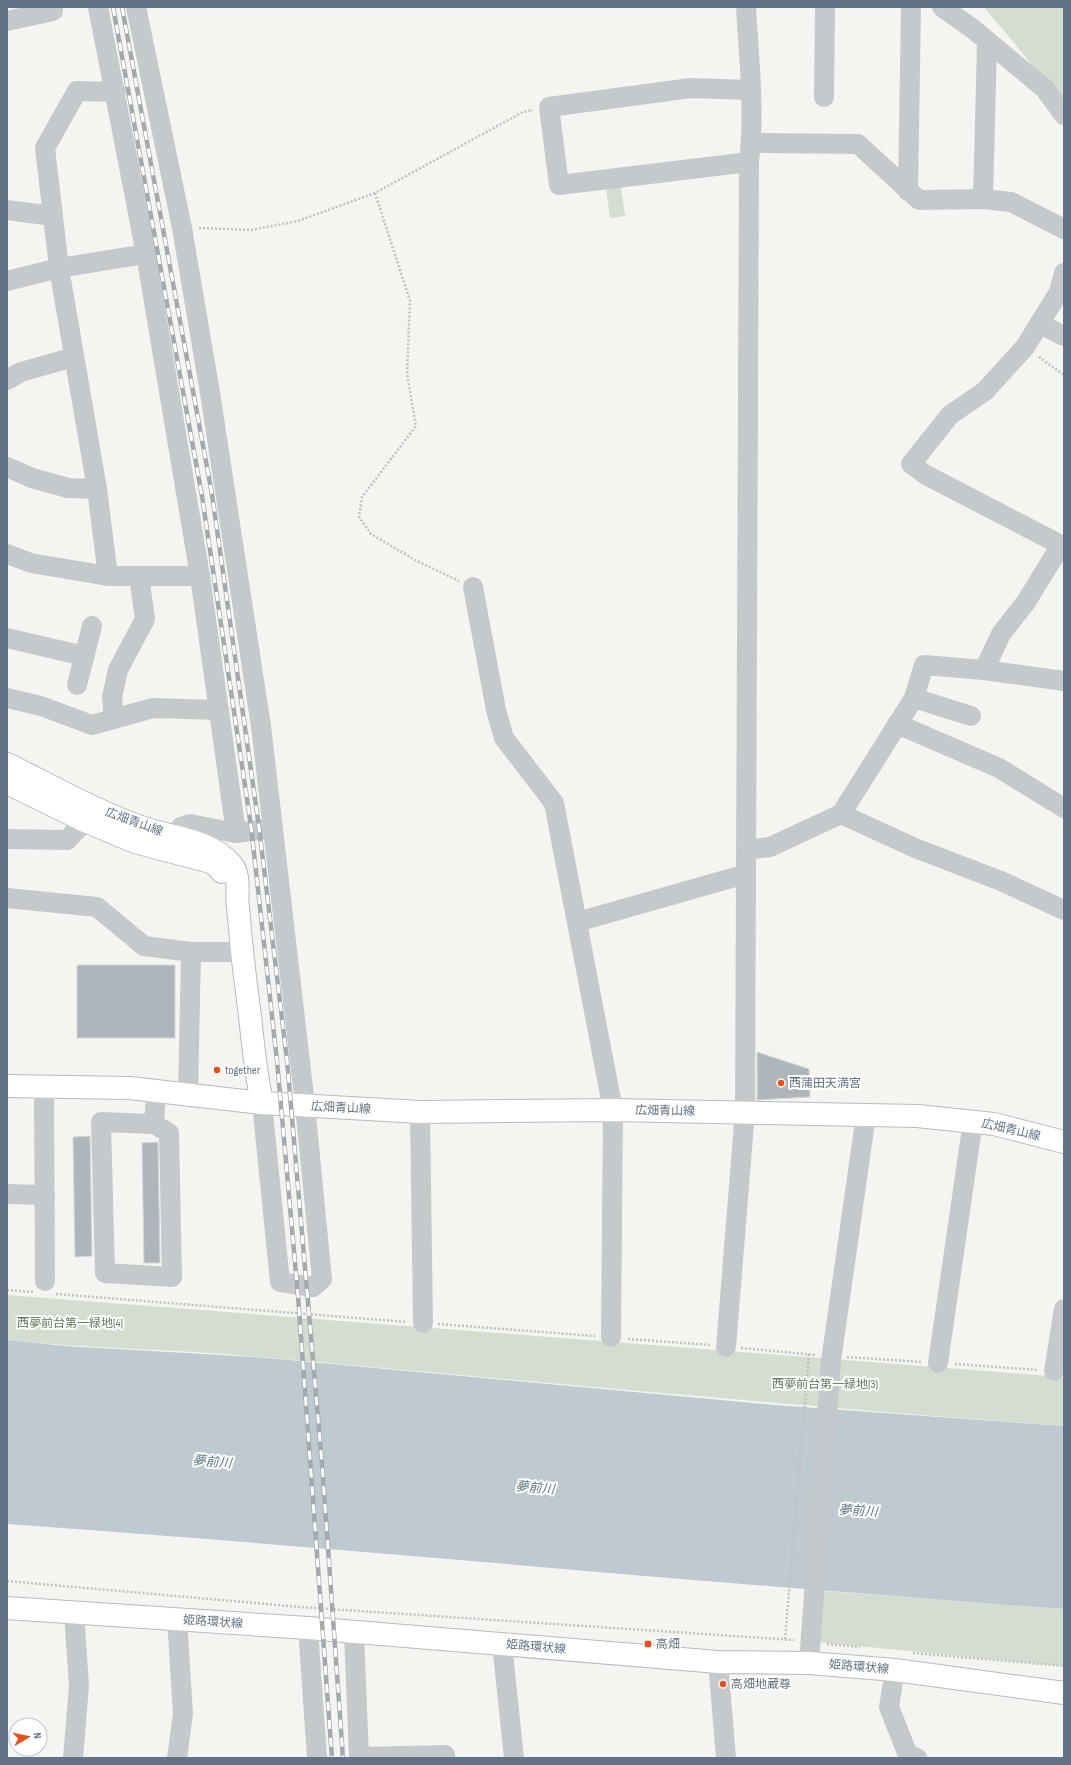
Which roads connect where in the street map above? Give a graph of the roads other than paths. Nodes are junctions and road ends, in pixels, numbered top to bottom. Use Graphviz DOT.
graph roads {
  1 [pos="53,7"];
  2 [pos="98,7"];
  3 [pos="136,7"];
  4 [pos="746,7"];
  5 [pos="825,7"];
  6 [pos="911,7"];
  7 [pos="942,7"];
  8 [pos="7,21"];
  9 [pos="987,42"];
  10 [pos="751,90"];
  11 [pos="116,92"];
  12 [pos="824,97"];
  13 [pos="1064,114"];
  14 [pos="750,153"];
  15 [pos="908,191"];
  16 [pos="983,199"];
  17 [pos="7,210"];
  18 [pos="53,216"];
  19 [pos="1064,229"];
  20 [pos="146,254"];
  21 [pos="59,268"];
  22 [pos="1064,273"];
  23 [pos="7,281"];
  24 [pos="1061,293"];
  25 [pos="1040,324"];
  26 [pos="1064,336"];
  27 [pos="74,357"];
  28 [pos="7,380"];
  29 [pos="7,467"];
  30 [pos="97,489"];
  31 [pos="7,554"];
  32 [pos="108,576"];
  33 [pos="138,576"];
  34 [pos="200,576"];
  35 [pos="473,587"];
  36 [pos="92,626"];
  37 [pos="7,638"];
  38 [pos="84,656"];
  39 [pos="984,670"];
  40 [pos="1064,681"];
  41 [pos="77,685"];
  42 [pos="7,698"];
  43 [pos="914,698"];
  44 [pos="219,710"];
  45 [pos="971,716"];
  46 [pos="114,719"];
  47 [pos="897,724"];
  48 [pos="7,764"];
  49 [pos="7,783"];
  50 [pos="1064,808"];
  51 [pos="841,814"];
  52 [pos="85,821"];
  53 [pos="273,828"];
  54 [pos="236,833"];
  55 [pos="178,837"];
  56 [pos="7,839"];
  57 [pos="746,850"];
  58 [pos="746,874"];
  59 [pos="236,895"];
  60 [pos="7,898"];
  61 [pos="1064,910"];
  62 [pos="577,922"];
  63 [pos="191,952"];
  64 [pos="242,952"];
  65 [pos="7,1086"];
  66 [pos="44,1086"];
  67 [pos="156,1091"];
  68 [pos="188,1096"];
  69 [pos="262,1103"];
  70 [pos="305,1106"];
  71 [pos="613,1110"];
  72 [pos="420,1112"];
  73 [pos="745,1112"];
  74 [pos="866,1114"];
  75 [pos="973,1121"];
  76 [pos="154,1124"];
  77 [pos="1064,1142"];
  78 [pos="7,1194"];
  79 [pos="45,1195"];
  80 [pos="45,1281"];
  81 [pos="1064,1309"];
  82 [pos="423,1323"];
  83 [pos="611,1337"];
  84 [pos="726,1347"];
  85 [pos="938,1363"];
  86 [pos="1054,1371"];
  87 [pos="7,1608"];
  88 [pos="74,1612"];
  89 [pos="177,1619"];
  90 [pos="308,1628"];
  91 [pos="354,1632"];
  92 [pos="502,1644"];
  93 [pos="900,1661"];
  94 [pos="718,1662"];
  95 [pos="809,1663"];
  96 [pos="1064,1693"];
  97 [pos="73,1758"];
  98 [pos="176,1758"];
  99 [pos="317,1758"];
  100 [pos="359,1758"];
  101 [pos="445,1758"];
  102 [pos="514,1758"];
  103 [pos="726,1758"];
  104 [pos="917,1758"];
  1 -- 8 [label="street"];
  2 -- 11 [label="street"];
  3 -- 53 [label="street"];
  4 -- 10 [label="street"];
  5 -- 12 [label="street"];
  6 -- 15 [label="street"];
  7 -- 9 [label="street"];
  9 -- 13 [label="street"];
  9 -- 16 [label="street"];
  10 -- 14 [label="street"];
  10 -- 14 [label="street"];
  11 -- 18 [label="street"];
  11 -- 20 [label="street"];
  14 -- 15 [label="street"];
  14 -- 57 [label="street"];
  15 -- 16 [label="street"];
  16 -- 19 [label="street"];
  17 -- 18 [label="street"];
  18 -- 21 [label="street"];
  20 -- 21 [label="street"];
  20 -- 34 [label="street"];
  21 -- 23 [label="street"];
  21 -- 27 [label="street"];
  22 -- 24 [label="street"];
  24 -- 25 [label="street"];
  25 -- 26 [label="street"];
  25 -- 39 [label="street"];
  27 -- 28 [label="street"];
  27 -- 30 [label="street"];
  29 -- 30 [label="street"];
  30 -- 32 [label="street"];
  31 -- 32 [label="street"];
  32 -- 33 [label="street"];
  33 -- 34 [label="street"];
  33 -- 46 [label="street"];
  34 -- 44 [label="street"];
  35 -- 62 [label="street"];
  36 -- 38 [label="street"];
  37 -- 38 [label="street"];
  38 -- 41 [label="street"];
  39 -- 40 [label="street"];
  39 -- 43 [label="street"];
  42 -- 46 [label="street"];
  43 -- 45 [label="street"];
  43 -- 47 [label="street"];
  44 -- 46 [label="street"];
  44 -- 54 [label="street"];
  47 -- 50 [label="street"];
  47 -- 51 [label="street"];
  48 -- 55 [label="main road, 広畑青山線"];
  49 -- 52 [label="main road, 広畑青山線"];
  51 -- 57 [label="street"];
  51 -- 61 [label="street"];
  52 -- 56 [label="street"];
  52 -- 59 [label="main road, 広畑青山線"];
  53 -- 54 [label="street"];
  53 -- 70 [label="street"];
  54 -- 55 [label="street"];
  55 -- 59 [label="main road, 広畑青山線"];
  57 -- 58 [label="street"];
  58 -- 62 [label="street"];
  58 -- 73 [label="street"];
  59 -- 64 [label="main road, 広畑青山線"];
  60 -- 63 [label="street"];
  62 -- 71 [label="street"];
  63 -- 64 [label="street"];
  63 -- 68 [label="street"];
  64 -- 69 [label="main road, 広畑青山線"];
  65 -- 66 [label="main road, 広畑青山線"];
  66 -- 67 [label="main road, 広畑青山線"];
  66 -- 79 [label="street"];
  67 -- 68 [label="main road, 広畑青山線"];
  67 -- 76 [label="street"];
  68 -- 69 [label="main road, 広畑青山線"];
  69 -- 70 [label="main road, 広畑青山線"];
  69 -- 70 [label="street"];
  70 -- 72 [label="main road, 広畑青山線"];
  71 -- 72 [label="main road, 広畑青山線"];
  71 -- 73 [label="main road, 広畑青山線"];
  71 -- 83 [label="street"];
  72 -- 82 [label="street"];
  73 -- 74 [label="main road, 広畑青山線"];
  73 -- 84 [label="street"];
  74 -- 75 [label="main road, 広畑青山線"];
  74 -- 95 [label="street"];
  75 -- 77 [label="main road, 広畑青山線"];
  75 -- 85 [label="street"];
  76 -- 76 [label="street"];
  78 -- 79 [label="street"];
  79 -- 80 [label="street"];
  81 -- 86 [label="street"];
  87 -- 88 [label="main road, 姫路環状線"];
  88 -- 89 [label="main road, 姫路環状線"];
  88 -- 97 [label="street"];
  89 -- 90 [label="main road, 姫路環状線"];
  89 -- 98 [label="street"];
  90 -- 91 [label="main road, 姫路環状線"];
  90 -- 99 [label="street"];
  91 -- 92 [label="main road, 姫路環状線"];
  91 -- 100 [label="street"];
  92 -- 94 [label="main road, 姫路環状線"];
  92 -- 102 [label="street"];
  93 -- 95 [label="main road, 姫路環状線"];
  93 -- 96 [label="main road, 姫路環状線"];
  93 -- 104 [label="street"];
  94 -- 95 [label="main road, 姫路環状線"];
  94 -- 103 [label="street"];
  100 -- 101 [label="street"];
}
